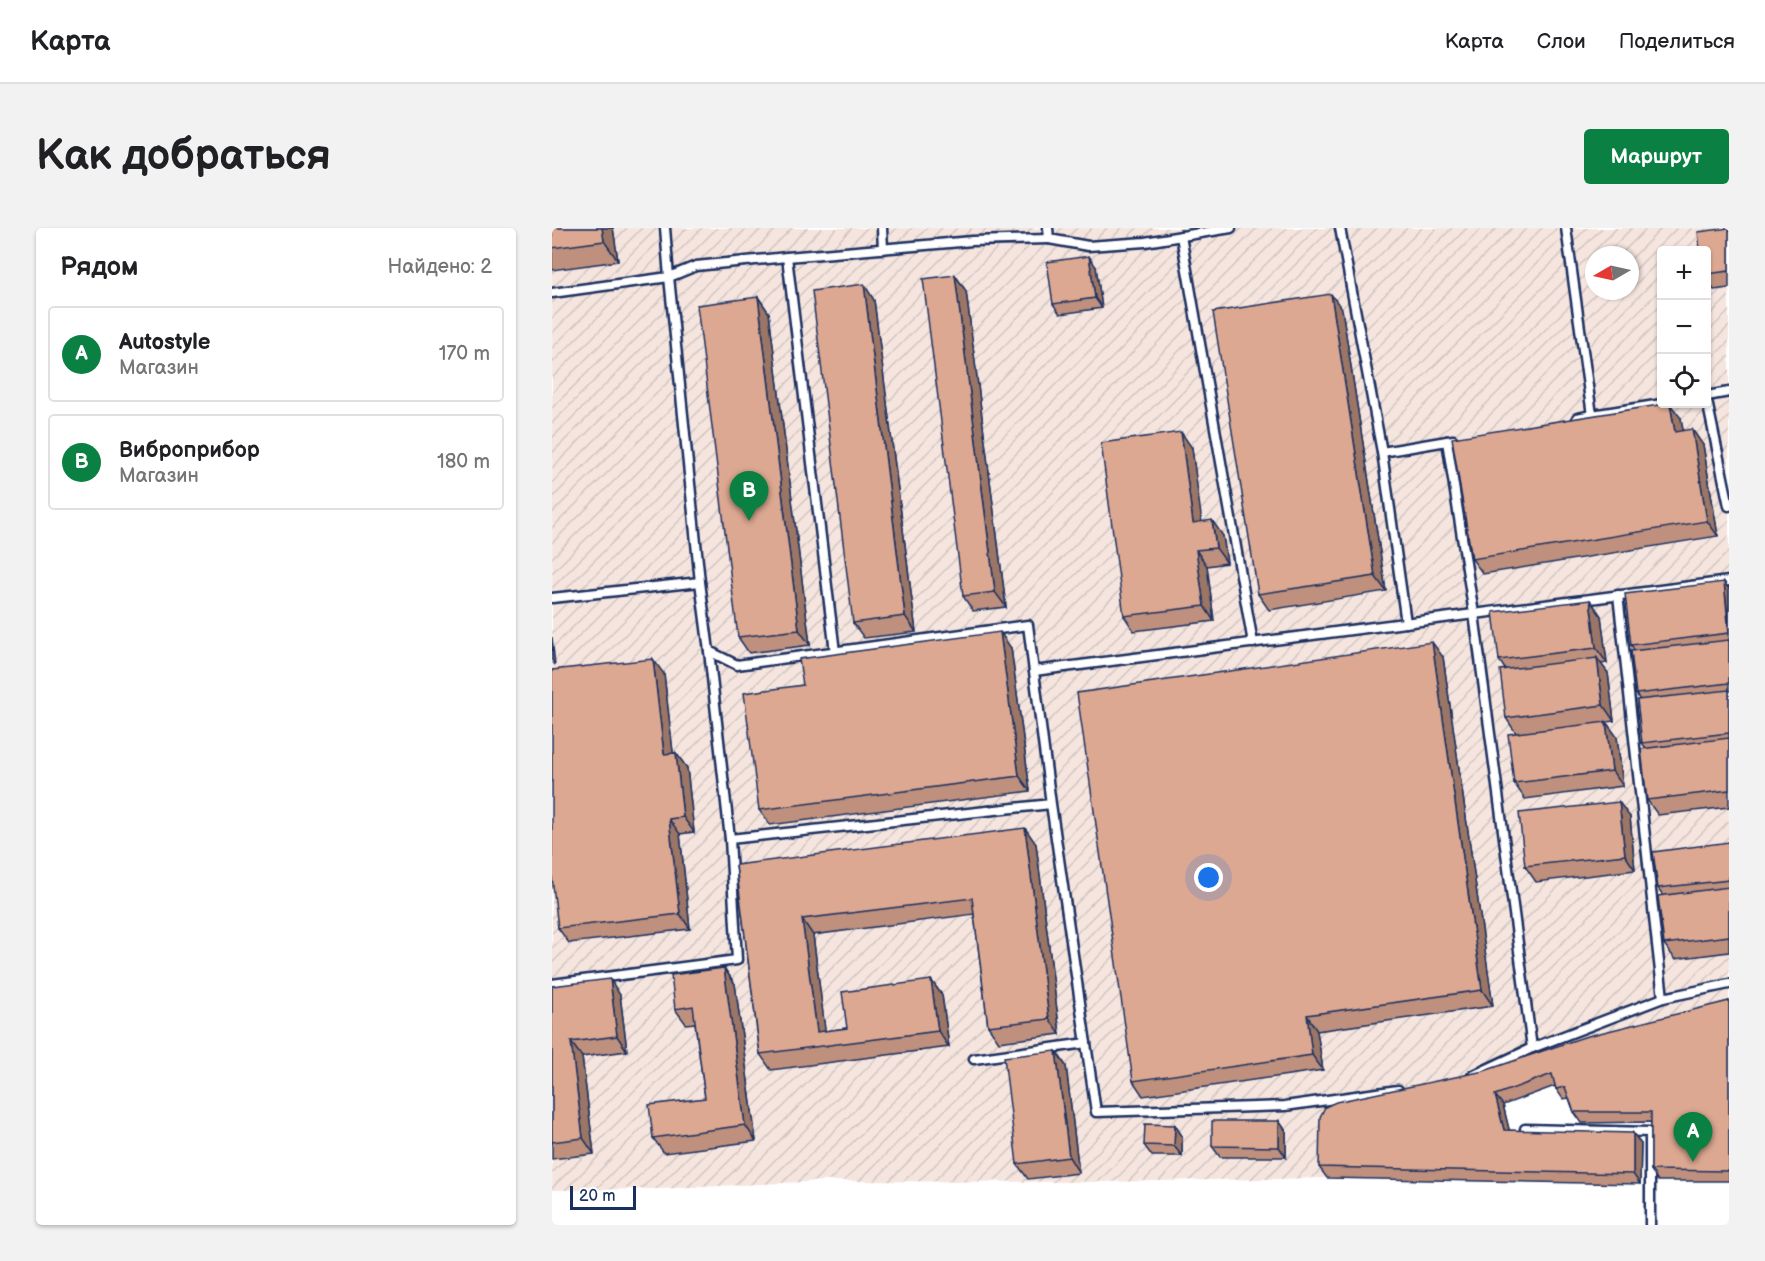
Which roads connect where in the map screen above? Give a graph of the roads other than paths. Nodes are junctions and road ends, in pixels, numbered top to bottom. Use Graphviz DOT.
graph roads {
  1 [pos="665,228"];
  2 [pos="882,228"];
  3 [pos="1048,228"];
  4 [pos="1230,228"];
  5 [pos="1340,228"];
  6 [pos="1566,228"];
  7 [pos="1181,236"];
  8 [pos="1049,239"];
  9 [pos="883,249"];
  10 [pos="787,257"];
  11 [pos="669,277"];
  12 [pos="552,293"];
  13 [pos="1729,392"];
  14 [pos="1711,395"];
  15 [pos="1657,405"];
  16 [pos="1709,408"];
  17 [pos="1592,415"];
  18 [pos="1570,419"];
  19 [pos="1458,439"];
  20 [pos="1447,441"];
  21 [pos="1382,452"];
  22 [pos="1729,506"];
  23 [pos="1729,581"];
  24 [pos="700,582"];
  25 [pos="1618,595"];
  26 [pos="552,598"];
  27 [pos="1474,615"];
  28 [pos="1406,623"];
  29 [pos="1252,643"];
  30 [pos="709,651"];
  31 [pos="835,652"];
  32 [pos="1034,671"];
  33 [pos="1051,804"];
  34 [pos="730,839"];
  35 [pos="552,984"];
  36 [pos="1729,984"];
  37 [pos="1663,998"];
  38 [pos="1086,1043"];
  39 [pos="1532,1048"];
  40 [pos="974,1059"];
  41 [pos="1465,1079"];
  42 [pos="1409,1088"];
  43 [pos="1525,1129"];
  44 [pos="1650,1225"];
  1 -- 11 [label="lane"];
  2 -- 9 [label="lane"];
  3 -- 8 [label="lane"];
  4 -- 7 [label="lane"];
  5 -- 21 [label="lane"];
  6 -- 17 [label="lane"];
  7 -- 8 [label="lane"];
  7 -- 29 [label="lane"];
  8 -- 9 [label="lane"];
  9 -- 10 [label="lane"];
  10 -- 11 [label="lane"];
  10 -- 31 [label="lane"];
  11 -- 12 [label="lane"];
  11 -- 24 [label="lane"];
  13 -- 14 [label="lane"];
  15 -- 17 [label="lane"];
  16 -- 22 [label="lane"];
  17 -- 18 [label="lane"];
  19 -- 20 [label="lane"];
  20 -- 21 [label="lane"];
  20 -- 27 [label="lane"];
  21 -- 28 [label="lane"];
  23 -- 25 [label="lane"];
  24 -- 26 [label="lane"];
  24 -- 30 [label="lane"];
  25 -- 27 [label="lane"];
  25 -- 37 [label="lane"];
  27 -- 28 [label="lane"];
  27 -- 39 [label="lane"];
  28 -- 29 [label="lane"];
  29 -- 32 [label="lane"];
  30 -- 31 [label="lane"];
  30 -- 34 [label="lane"];
  31 -- 32 [label="lane"];
  32 -- 33 [label="lane"];
  33 -- 34 [label="lane"];
  33 -- 38 [label="lane"];
  34 -- 35 [label="lane"];
  36 -- 37 [label="lane"];
  37 -- 39 [label="lane"];
  38 -- 40 [label="lane"];
  38 -- 42 [label="lane"];
  39 -- 41 [label="lane"];
  43 -- 44 [label="lane"];
}
